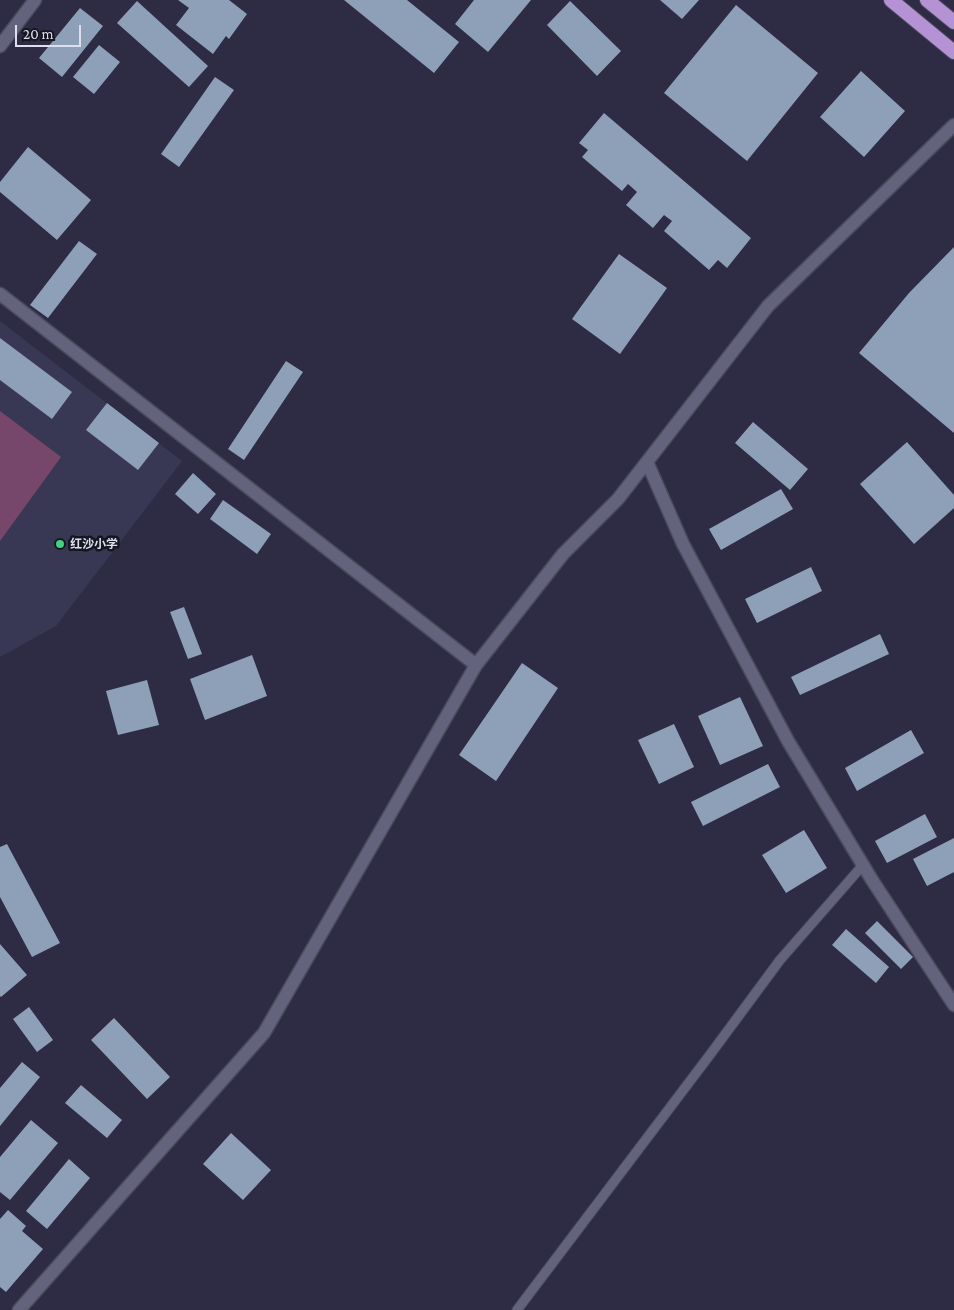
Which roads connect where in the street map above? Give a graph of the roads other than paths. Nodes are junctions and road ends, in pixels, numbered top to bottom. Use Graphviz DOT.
graph roads {
  1 [pos="35,0"];
  2 [pos="891,0"];
  3 [pos="927,0"];
  4 [pos="954,22"];
  5 [pos="0,46"];
  6 [pos="954,52"];
  7 [pos="954,125"];
  8 [pos="0,294"];
  9 [pos="647,462"];
  10 [pos="476,665"];
  11 [pos="863,865"];
  12 [pos="954,1005"];
  13 [pos="19,1310"];
  14 [pos="518,1310"];
  1 -- 5 [label="street"];
  2 -- 6 [label="highway"];
  3 -- 4 [label="highway"];
  7 -- 9 [label="street"];
  8 -- 10 [label="street"];
  9 -- 10 [label="street"];
  9 -- 11 [label="street"];
  10 -- 13 [label="street"];
  11 -- 12 [label="street"];
  11 -- 14 [label="lane"];
}
